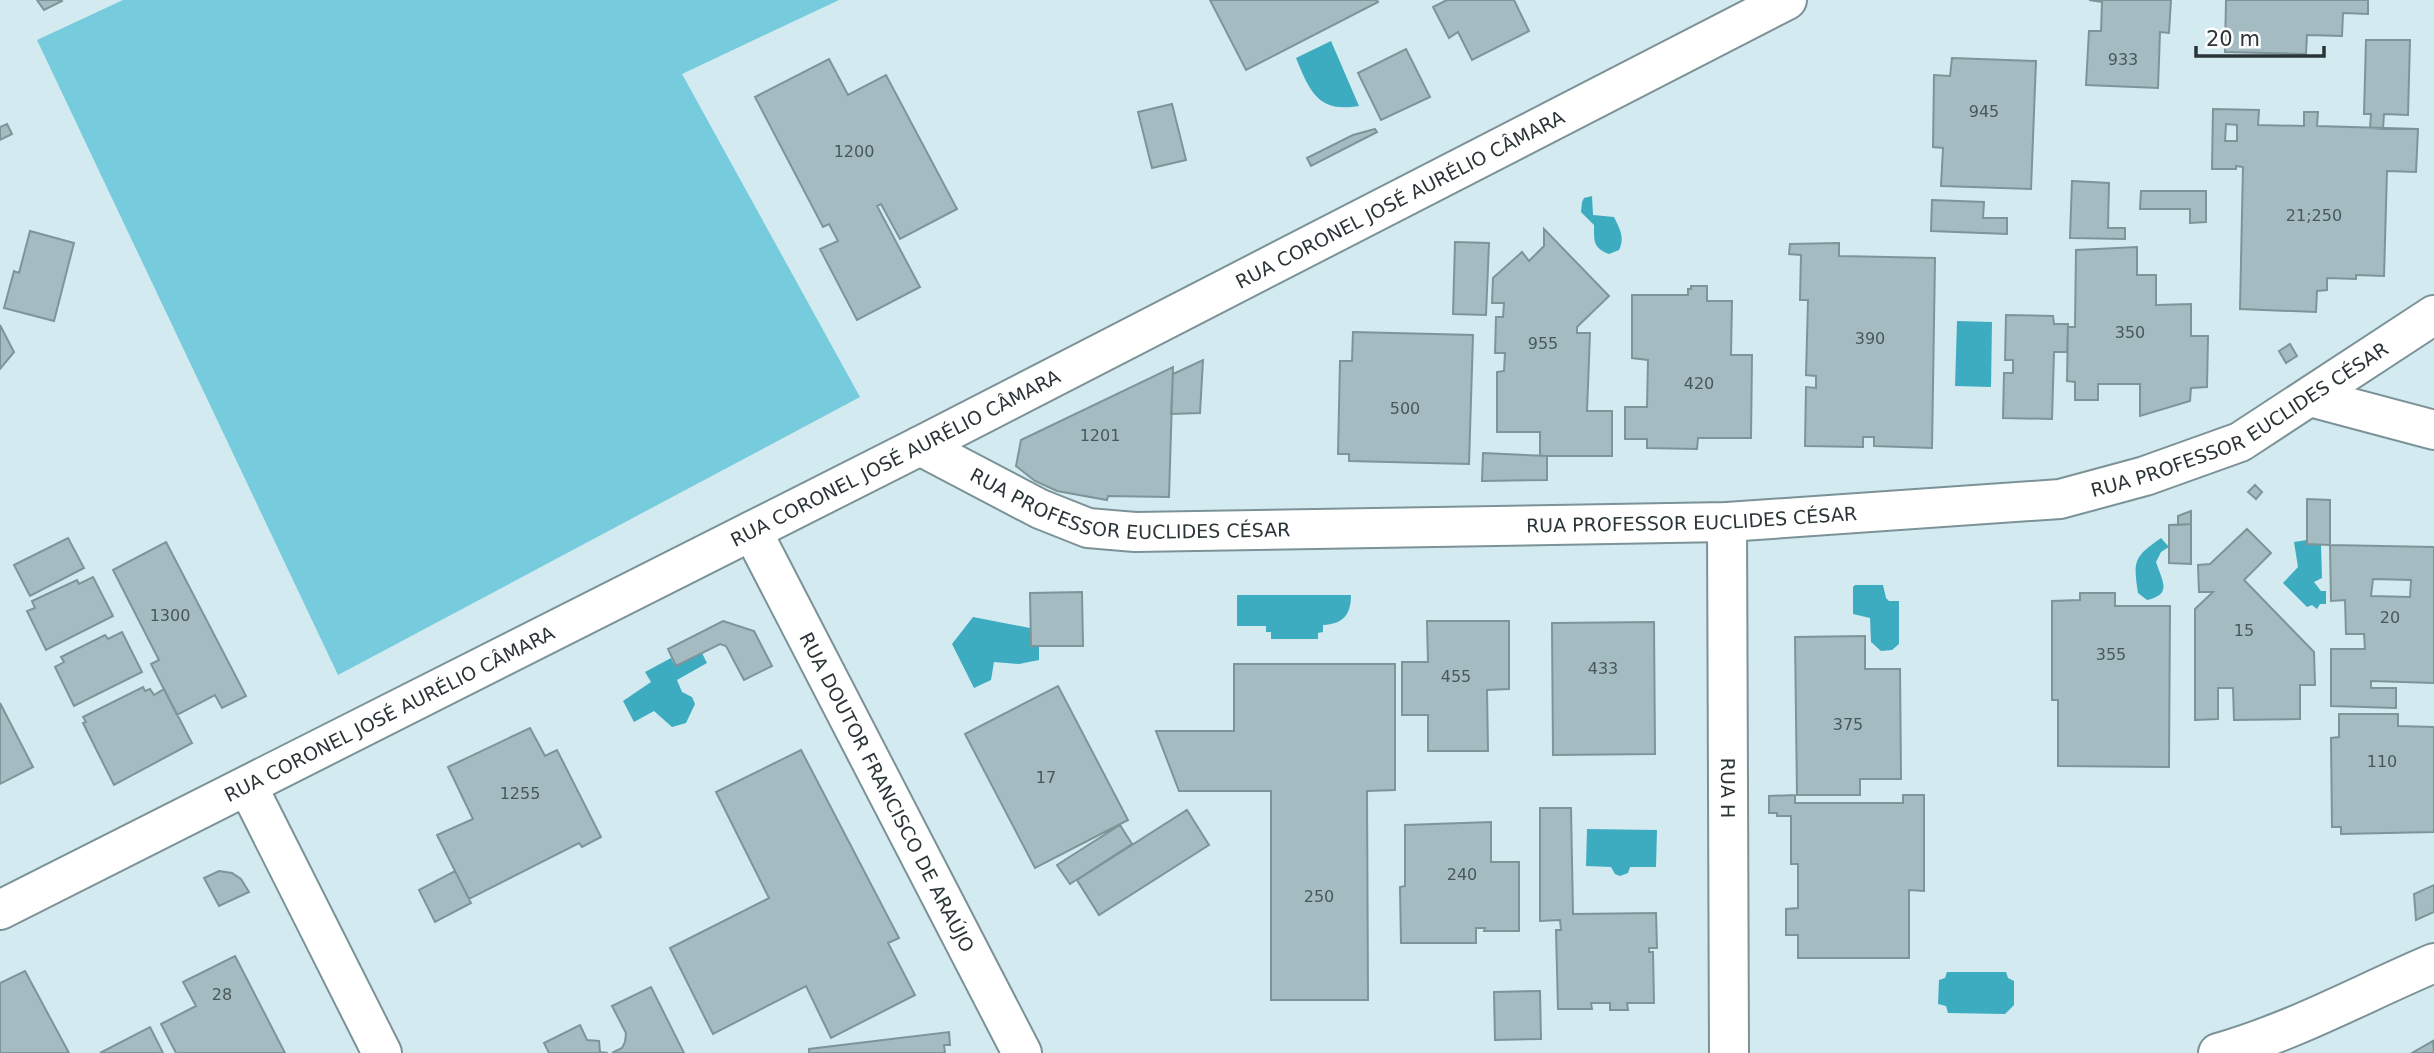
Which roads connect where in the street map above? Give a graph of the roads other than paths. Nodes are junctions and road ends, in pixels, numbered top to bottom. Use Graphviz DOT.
graph roads {
  1 [pos="1787,0"];
  2 [pos="2434,315"];
  3 [pos="2310,397"];
  4 [pos="2434,430"];
  5 [pos="920,446"];
  6 [pos="1727,522"];
  7 [pos="752,531"];
  8 [pos="247,787"];
  9 [pos="0,910"];
  10 [pos="2434,963"];
  11 [pos="382,1053"];
  12 [pos="1022,1053"];
  13 [pos="1730,1053"];
  14 [pos="2218,1053"];
  1 -- 5 [label="street, RUA CORONEL JOSÉ AURÉLIO CÂMARA"];
  2 -- 3 [label="street, RUA PROFESSOR EUCLIDES CÉSAR"];
  3 -- 4 [label="street"];
  3 -- 6 [label="street, RUA PROFESSOR EUCLIDES CÉSAR"];
  5 -- 6 [label="street, RUA PROFESSOR EUCLIDES CÉSAR"];
  5 -- 7 [label="street, RUA CORONEL JOSÉ AURÉLIO CÂMARA"];
  6 -- 13 [label="street, RUA H"];
  7 -- 8 [label="street, RUA CORONEL JOSÉ AURÉLIO CÂMARA"];
  7 -- 12 [label="street, RUA DOUTOR FRANCISCO DE ARAÚJO"];
  8 -- 9 [label="street, RUA CORONEL JOSÉ AURÉLIO CÂMARA"];
  8 -- 11 [label="street"];
  10 -- 14 [label="street"];
}
